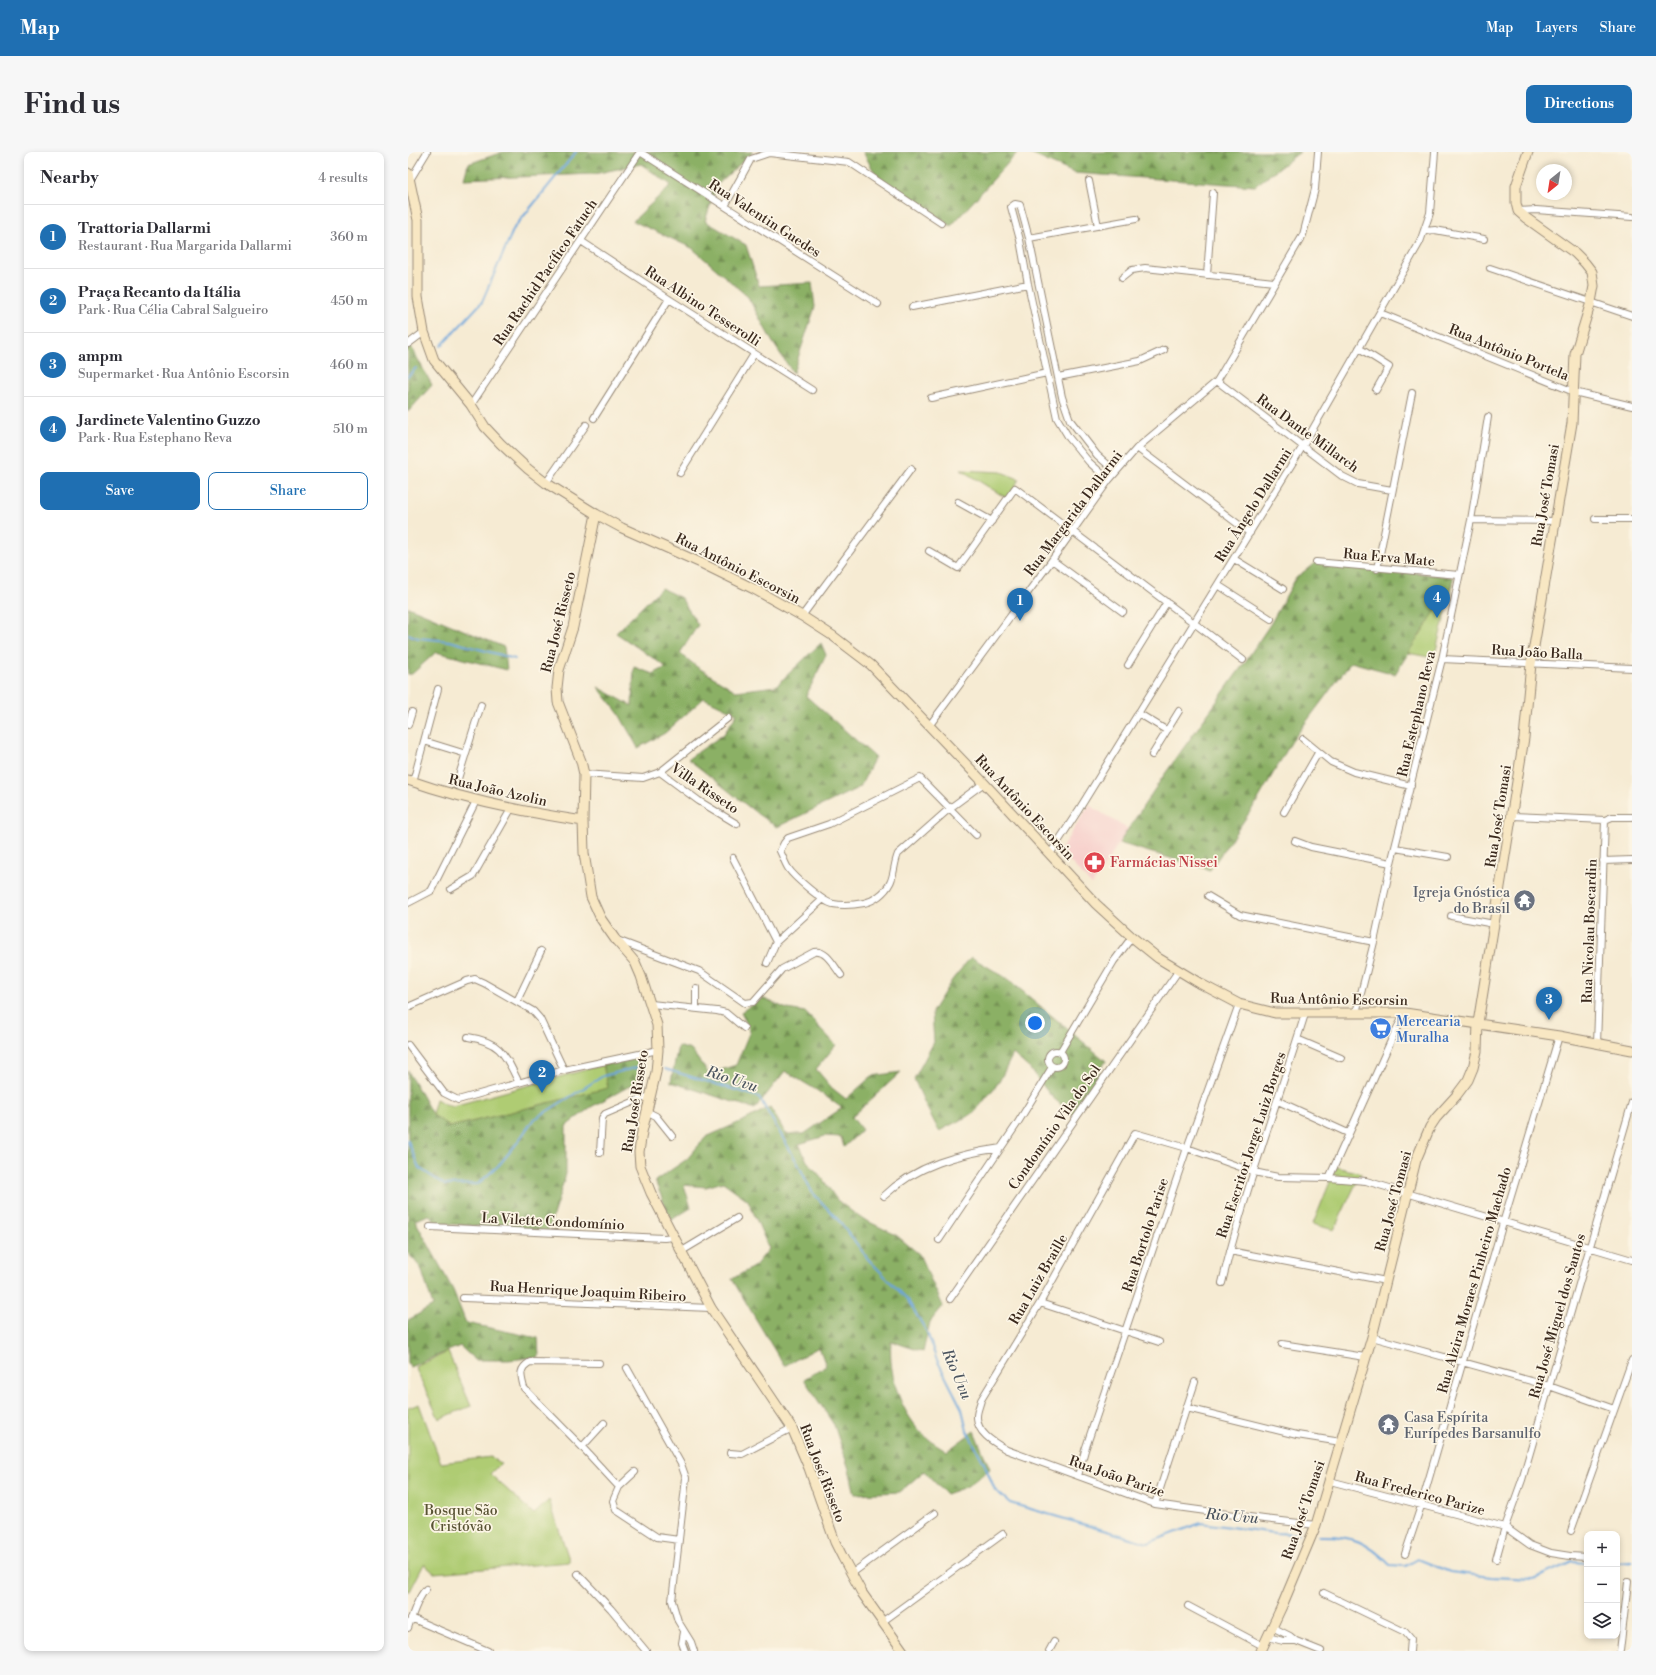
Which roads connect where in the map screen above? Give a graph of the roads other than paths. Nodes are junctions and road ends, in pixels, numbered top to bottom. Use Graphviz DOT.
graph roads {
  1 [pos="427,152"];
  2 [pos="640,152"];
  3 [pos="1318,152"];
  4 [pos="1435,152"];
  5 [pos="1528,152"];
  6 [pos="409,176"];
  7 [pos="1089,181"];
  8 [pos="1213,193"];
  9 [pos="725,206"];
  10 [pos="1518,210"];
  11 [pos="1632,217"];
  12 [pos="1136,219"];
  13 [pos="941,223"];
  14 [pos="1098,226"];
  15 [pos="1425,231"];
  16 [pos="1029,238"];
  17 [pos="1484,239"];
  18 [pos="581,241"];
  19 [pos="1490,268"];
  20 [pos="1207,275"];
  21 [pos="1122,278"];
  22 [pos="1274,282"];
  23 [pos="1028,284"];
  24 [pos="669,299"];
  25 [pos="1592,302"];
  26 [pos="878,304"];
  27 [pos="912,307"];
  28 [pos="1380,312"];
  29 [pos="1632,316"];
  30 [pos="1048,330"];
  31 [pos="424,332"];
  32 [pos="1039,332"];
  33 [pos="408,344"];
  34 [pos="1359,348"];
  35 [pos="1164,350"];
  36 [pos="754,354"];
  37 [pos="1046,374"];
  38 [pos="1058,377"];
  39 [pos="1217,381"];
  40 [pos="812,390"];
  41 [pos="1376,390"];
  42 [pos="1574,392"];
  43 [pos="1412,393"];
  44 [pos="931,398"];
  45 [pos="471,405"];
  46 [pos="1632,406"];
  47 [pos="1488,417"];
  48 [pos="594,418"];
  49 [pos="586,425"];
  50 [pos="1086,442"];
  51 [pos="1303,446"];
  52 [pos="1137,448"];
  53 [pos="1078,449"];
  54 [pos="911,469"];
  55 [pos="1116,472"];
  56 [pos="680,473"];
  57 [pos="1109,480"];
  58 [pos="546,483"];
  59 [pos="1392,490"];
  60 [pos="958,502"];
  61 [pos="596,514"];
  62 [pos="1595,519"];
  63 [pos="1632,519"];
  64 [pos="1471,520"];
  65 [pos="992,521"];
  66 [pos="1554,521"];
  67 [pos="1073,531"];
  68 [pos="1250,533"];
  69 [pos="929,551"];
  70 [pos="1234,559"];
  71 [pos="1052,560"];
  72 [pos="1316,562"];
  73 [pos="1377,569"];
  74 [pos="1459,575"];
  75 [pos="1218,585"];
  76 [pos="1283,590"];
  77 [pos="1167,602"];
  78 [pos="1123,612"];
  79 [pos="802,616"];
  80 [pos="1271,619"];
  81 [pos="1195,623"];
  82 [pos="1442,659"];
  83 [pos="1243,660"];
  84 [pos="1531,664"];
  85 [pos="1128,665"];
  86 [pos="1632,668"];
  87 [pos="438,689"];
  88 [pos="481,705"];
  89 [pos="1179,711"];
  90 [pos="412,712"];
  91 [pos="1138,714"];
  92 [pos="728,718"];
  93 [pos="408,725"];
  94 [pos="929,726"];
  95 [pos="1166,730"];
  96 [pos="1303,739"];
  97 [pos="424,742"];
  98 [pos="1318,752"];
  99 [pos="466,754"];
  100 [pos="1152,755"];
  101 [pos="660,772"];
  102 [pos="584,774"];
  103 [pos="410,781"];
  104 [pos="984,783"];
  105 [pos="456,785"];
  106 [pos="1411,786"];
  107 [pos="476,801"];
  108 [pos="950,808"];
  109 [pos="511,809"];
  110 [pos="1284,812"];
  111 [pos="1512,816"];
  112 [pos="1632,817"];
  113 [pos="1605,820"];
  114 [pos="582,821"];
  115 [pos="737,824"];
  116 [pos="976,836"];
  117 [pos="1295,841"];
  118 [pos="1395,848"];
  119 [pos="1050,854"];
  120 [pos="1448,857"];
  121 [pos="733,858"];
  122 [pos="1632,860"];
  123 [pos="1603,861"];
  124 [pos="1391,863"];
  125 [pos="451,890"];
  126 [pos="1208,896"];
  127 [pos="822,900"];
  128 [pos="408,903"];
  129 [pos="1451,916"];
  130 [pos="1494,924"];
  131 [pos="1132,937"];
  132 [pos="615,940"];
  133 [pos="776,942"];
  134 [pos="1374,942"];
  135 [pos="541,951"];
  136 [pos="767,963"];
  137 [pos="1179,970"];
  138 [pos="841,975"];
  139 [pos="696,988"];
  140 [pos="517,1001"];
  141 [pos="651,1004"];
  142 [pos="1239,1004"];
  143 [pos="408,1007"];
  144 [pos="696,1008"];
  145 [pos="1356,1013"];
  146 [pos="1405,1013"];
  147 [pos="1305,1014"];
  148 [pos="1478,1023"];
  149 [pos="744,1028"];
  150 [pos="1559,1036"];
  151 [pos="468,1037"];
  152 [pos="1297,1039"];
  153 [pos="1597,1044"];
  154 [pos="408,1045"];
  155 [pos="658,1050"];
  156 [pos="1632,1050"];
  157 [pos="1060,1052"];
  158 [pos="1341,1058"];
  159 [pos="1052,1067"];
  160 [pos="564,1070"];
  161 [pos="520,1083"];
  162 [pos="650,1096"];
  163 [pos="1278,1101"];
  164 [pos="1632,1104"];
  165 [pos="646,1111"];
  166 [pos="1348,1133"];
  167 [pos="672,1136"];
  168 [pos="1001,1148"];
  169 [pos="1187,1148"];
  170 [pos="600,1153"];
  171 [pos="1254,1172"];
  172 [pos="1329,1178"];
  173 [pos="1408,1193"];
  174 [pos="884,1196"];
  175 [pos="737,1218"];
  176 [pos="1503,1223"];
  177 [pos="430,1227"];
  178 [pos="674,1237"];
  179 [pos="939,1240"];
  180 [pos="1590,1248"];
  181 [pos="682,1251"];
  182 [pos="1230,1251"];
  183 [pos="1632,1260"];
  184 [pos="1386,1281"];
  185 [pos="1222,1283"];
  186 [pos="463,1298"];
  187 [pos="950,1299"];
  188 [pos="1040,1303"];
  189 [pos="711,1308"];
  190 [pos="1126,1330"];
  191 [pos="1372,1337"];
  192 [pos="1159,1342"];
  193 [pos="1282,1344"];
  194 [pos="1365,1357"];
  195 [pos="1632,1360"];
  196 [pos="1463,1363"];
  197 [pos="599,1364"];
  198 [pos="628,1368"];
  199 [pos="1195,1382"];
  200 [pos="1549,1386"];
  201 [pos="1187,1408"];
  202 [pos="1614,1409"];
  203 [pos="604,1423"];
  204 [pos="792,1428"];
  205 [pos="988,1438"];
  206 [pos="1341,1442"];
  207 [pos="582,1446"];
  208 [pos="730,1453"];
  209 [pos="634,1472"];
  210 [pos="1078,1476"];
  211 [pos="1330,1482"];
  212 [pos="619,1487"];
  213 [pos="1155,1504"];
  214 [pos="1421,1506"];
  215 [pos="934,1513"];
  216 [pos="1316,1524"];
  217 [pos="1505,1527"];
  218 [pos="1571,1531"];
  219 [pos="1003,1534"];
  220 [pos="679,1540"];
  221 [pos="1405,1554"];
  222 [pos="1584,1556"];
  223 [pos="1496,1559"];
  224 [pos="578,1574"];
  225 [pos="851,1574"];
  226 [pos="1628,1582"];
  227 [pos="426,1589"];
  228 [pos="1324,1593"];
  229 [pos="1188,1606"];
  230 [pos="411,1618"];
  231 [pos="882,1622"];
  232 [pos="1272,1627"];
  233 [pos="408,1628"];
  234 [pos="684,1632"];
  235 [pos="1268,1637"];
  236 [pos="1296,1641"];
  237 [pos="1054,1642"];
  238 [pos="1262,1649"];
  239 [pos="488,1651"];
  240 [pos="646,1651"];
  241 [pos="685,1651"];
  242 [pos="694,1651"];
  243 [pos="903,1651"];
  244 [pos="1049,1651"];
  245 [pos="1321,1651"];
  246 [pos="1410,1651"];
  247 [pos="1620,1651"];
  1 -- 6 [label="street"];
  2 -- 9 [label="street, Rua Valentin Guedes"];
  2 -- 18 [label="street, Rua Rachid Pacífico Fatuch"];
  3 -- 22 [label="street, Rua Margarida Dallarmi"];
  4 -- 15 [label="street, Rua Ângelo Dallarmi"];
  5 -- 10 [label="main road"];
  6 -- 31 [label="main road, Rua Antônio Escorsin"];
  7 -- 14 [label="street"];
  8 -- 20 [label="street"];
  9 -- 13 [label="street"];
  9 -- 26 [label="street, Rua Valentin Guedes"];
  10 -- 11 [label="street"];
  10 -- 25 [label="main road, Rua José Tomasi"];
  12 -- 14 [label="street"];
  14 -- 16 [label="street"];
  15 -- 17 [label="street"];
  15 -- 28 [label="street, Rua Ângelo Dallarmi"];
  16 -- 23 [label="street"];
  16 -- 30 [label="street"];
  18 -- 24 [label="street, Rua Albino Tesserolli"];
  18 -- 45 [label="street, Rua Rachid Pacífico Fatuch"];
  19 -- 25 [label="street"];
  20 -- 21 [label="street"];
  20 -- 22 [label="street"];
  22 -- 39 [label="street, Rua Margarida Dallarmi"];
  23 -- 27 [label="street"];
  23 -- 32 [label="street"];
  24 -- 36 [label="street, Rua Albino Tesserolli"];
  24 -- 48 [label="street"];
  25 -- 29 [label="street"];
  25 -- 42 [label="main road, Rua José Tomasi"];
  28 -- 34 [label="street, Rua Ângelo Dallarmi"];
  28 -- 42 [label="street, Rua Antônio Portela"];
  30 -- 32 [label="street"];
  30 -- 38 [label="street"];
  31 -- 33 [label="street"];
  31 -- 45 [label="main road, Rua Antônio Escorsin"];
  32 -- 37 [label="street"];
  34 -- 41 [label="street"];
  34 -- 51 [label="street, Rua Ângelo Dallarmi"];
  35 -- 38 [label="street"];
  36 -- 40 [label="street, Rua Albino Tesserolli"];
  36 -- 56 [label="street"];
  37 -- 44 [label="street"];
  37 -- 53 [label="street"];
  38 -- 50 [label="street"];
  39 -- 51 [label="street, Rua Dante Millarch"];
  39 -- 52 [label="street, Rua Margarida Dallarmi"];
  42 -- 46 [label="street, Rua Antônio Portela"];
  42 -- 66 [label="main road, Rua José Tomasi"];
  43 -- 59 [label="street"];
  45 -- 58 [label="main road, Rua Antônio Escorsin"];
  47 -- 64 [label="street, Rua Estephano Reva"];
  49 -- 58 [label="street"];
  50 -- 53 [label="street"];
  50 -- 55 [label="street"];
  51 -- 59 [label="street, Rua Dante Millarch"];
  51 -- 68 [label="street, Rua Ângelo Dallarmi"];
  52 -- 55 [label="street, Rua Margarida Dallarmi"];
  52 -- 68 [label="street"];
  53 -- 57 [label="street"];
  54 -- 79 [label="street"];
  55 -- 57 [label="street, Rua Margarida Dallarmi"];
  57 -- 67 [label="street, Rua Margarida Dallarmi"];
  58 -- 61 [label="main road, Rua Antônio Escorsin"];
  59 -- 73 [label="street"];
  60 -- 65 [label="street"];
  61 -- 79 [label="main road, Rua Antônio Escorsin"];
  61 -- 102 [label="main road, Rua José Risseto"];
  62 -- 63 [label="street"];
  64 -- 66 [label="street"];
  64 -- 74 [label="street, Rua Estephano Reva"];
  65 -- 67 [label="street"];
  65 -- 69 [label="street"];
  66 -- 84 [label="main road, Rua José Tomasi"];
  67 -- 71 [label="street, Rua Margarida Dallarmi"];
  67 -- 77 [label="street"];
  68 -- 70 [label="street, Rua Ângelo Dallarmi"];
  70 -- 75 [label="street, Rua Ângelo Dallarmi"];
  70 -- 76 [label="street"];
  71 -- 78 [label="street"];
  71 -- 94 [label="street, Rua Margarida Dallarmi"];
  72 -- 73 [label="street, Rua Erva Mate"];
  73 -- 74 [label="street, Rua Erva Mate"];
  74 -- 82 [label="street, Rua Estephano Reva"];
  75 -- 80 [label="street"];
  75 -- 81 [label="street, Rua Ângelo Dallarmi"];
  77 -- 81 [label="street"];
  77 -- 85 [label="street"];
  79 -- 94 [label="main road, Rua Antônio Escorsin"];
  81 -- 83 [label="street"];
  81 -- 91 [label="street, Rua Ângelo Dallarmi"];
  82 -- 84 [label="street, Rua João Balla"];
  82 -- 106 [label="street, Rua Estephano Reva"];
  84 -- 86 [label="street, Rua João Balla"];
  84 -- 111 [label="main road, Rua José Tomasi"];
  87 -- 97 [label="street"];
  88 -- 99 [label="street"];
  89 -- 95 [label="street"];
  90 -- 93 [label="street"];
  91 -- 95 [label="street"];
  91 -- 119 [label="street, Rua Ângelo Dallarmi"];
  92 -- 101 [label="street, Villa Risseto"];
  94 -- 104 [label="main road, Rua Antônio Escorsin"];
  95 -- 100 [label="street"];
  96 -- 98 [label="street"];
  97 -- 99 [label="street"];
  97 -- 103 [label="street"];
  98 -- 106 [label="street"];
  98 -- 110 [label="street"];
  99 -- 105 [label="street"];
  101 -- 102 [label="street, Villa Risseto"];
  101 -- 115 [label="street, Villa Risseto"];
  102 -- 114 [label="main road, Rua José Risseto"];
  103 -- 107 [label="main road, Rua João Azolin"];
  104 -- 108 [label="street"];
  104 -- 119 [label="main road, Rua Antônio Escorsin"];
  106 -- 118 [label="street, Rua Estephano Reva"];
  107 -- 109 [label="main road, Rua João Azolin"];
  107 -- 128 [label="street"];
  108 -- 116 [label="street"];
  108 -- 127 [label="street"];
  108 -- 127 [label="street"];
  109 -- 114 [label="main road, Rua João Azolin"];
  109 -- 125 [label="street"];
  111 -- 113 [label="street"];
  111 -- 130 [label="main road, Rua José Tomasi"];
  112 -- 113 [label="street"];
  113 -- 123 [label="street, Rua Nicolau Boscardin"];
  114 -- 132 [label="main road, Rua José Risseto"];
  117 -- 124 [label="street"];
  118 -- 120 [label="street"];
  118 -- 124 [label="street, Rua Estephano Reva"];
  119 -- 131 [label="main road, Rua Antônio Escorsin"];
  121 -- 133 [label="street"];
  122 -- 123 [label="street"];
  123 -- 153 [label="street, Rua Nicolau Boscardin"];
  124 -- 134 [label="street, Rua Estephano Reva"];
  126 -- 134 [label="street"];
  127 -- 133 [label="street"];
  129 -- 130 [label="street"];
  130 -- 148 [label="main road, Rua José Tomasi"];
  131 -- 137 [label="main road, Rua Antônio Escorsin"];
  131 -- 157 [label="street"];
  132 -- 138 [label="street"];
  132 -- 141 [label="main road, Rua José Risseto"];
  133 -- 136 [label="street"];
  134 -- 145 [label="street, Rua Estephano Reva"];
  135 -- 140 [label="street"];
  137 -- 142 [label="main road, Rua Antônio Escorsin"];
  137 -- 187 [label="street, Condomínio Vila do Sol"];
  139 -- 144 [label="street"];
  140 -- 143 [label="street"];
  140 -- 160 [label="street"];
  141 -- 144 [label="street"];
  141 -- 155 [label="main road, Rua José Risseto"];
  142 -- 147 [label="main road, Rua Antônio Escorsin"];
  142 -- 169 [label="street, Rua Bortolo Parise"];
  144 -- 149 [label="street"];
  145 -- 146 [label="main road, Rua Antônio Escorsin"];
  145 -- 147 [label="main road, Rua Antônio Escorsin"];
  146 -- 148 [label="main road, Rua Antônio Escorsin"];
  146 -- 166 [label="street"];
  147 -- 152 [label="street, Rua Escritor Jorge Luiz Borges"];
  148 -- 150 [label="main road, Rua Antônio Escorsin"];
  148 -- 173 [label="main road, Rua José Tomasi"];
  150 -- 153 [label="main road, Rua Antônio Escorsin"];
  150 -- 176 [label="street, Rua Alzira Moraes Pinheiro Machado"];
  151 -- 161 [label="street"];
  152 -- 158 [label="street"];
  152 -- 163 [label="street, Rua Escritor Jorge Luiz Borges"];
  153 -- 156 [label="main road, Rua Antônio Escorsin"];
  154 -- 161 [label="street"];
  155 -- 160 [label="street"];
  155 -- 162 [label="main road, Rua José Risseto"];
  157 -- 159 [label="street"];
  157 -- 159 [label="street"];
  159 -- 168 [label="street"];
  160 -- 161 [label="street"];
  162 -- 165 [label="main road, Rua José Risseto"];
  162 -- 170 [label="street"];
  163 -- 166 [label="street"];
  163 -- 171 [label="street, Rua Escritor Jorge Luiz Borges"];
  164 -- 180 [label="street, Rua José Miguel dos Santos"];
  165 -- 167 [label="street"];
  165 -- 178 [label="main road, Rua José Risseto"];
  166 -- 172 [label="street"];
  168 -- 174 [label="street"];
  168 -- 179 [label="street"];
  169 -- 171 [label="street"];
  169 -- 188 [label="street, Rua Luiz Braille"];
  169 -- 190 [label="street, Rua Bortolo Parise"];
  171 -- 172 [label="street"];
  171 -- 182 [label="street, Rua Escritor Jorge Luiz Borges"];
  172 -- 173 [label="street"];
  173 -- 176 [label="street"];
  173 -- 184 [label="main road, Rua José Tomasi"];
  175 -- 181 [label="street"];
  176 -- 180 [label="street"];
  176 -- 196 [label="street, Rua Alzira Moraes Pinheiro Machado"];
  177 -- 178 [label="street, La Vilette Condomínio"];
  178 -- 181 [label="main road, Rua José Risseto"];
  180 -- 183 [label="street"];
  180 -- 200 [label="street, Rua José Miguel dos Santos"];
  181 -- 189 [label="main road, Rua José Risseto"];
  182 -- 184 [label="street"];
  182 -- 185 [label="street, Rua Escritor Jorge Luiz Borges"];
  184 -- 191 [label="main road, Rua José Tomasi"];
  186 -- 189 [label="street, Rua Henrique Joaquim Ribeiro"];
  188 -- 190 [label="street"];
  188 -- 205 [label="street, Rua Luiz Braille"];
  189 -- 204 [label="main road, Rua José Risseto"];
  190 -- 192 [label="street"];
  190 -- 210 [label="street, Rua Bortolo Parise"];
  191 -- 194 [label="main road, Rua José Tomasi"];
  191 -- 196 [label="street"];
  193 -- 194 [label="street"];
  194 -- 206 [label="main road, Rua José Tomasi"];
  195 -- 202 [label="street"];
  196 -- 200 [label="street"];
  196 -- 214 [label="street, Rua Alzira Moraes Pinheiro Machado"];
  197 -- 207 [label="street"];
  198 -- 220 [label="street"];
  199 -- 201 [label="street"];
  200 -- 202 [label="street"];
  200 -- 217 [label="street, Rua José Miguel dos Santos"];
  201 -- 206 [label="street"];
  201 -- 213 [label="street"];
  202 -- 218 [label="street"];
  203 -- 207 [label="street"];
  204 -- 208 [label="street"];
  204 -- 225 [label="main road, Rua José Risseto"];
  205 -- 210 [label="street, Rua João Parize"];
  206 -- 211 [label="main road, Rua José Tomasi"];
  207 -- 212 [label="street"];
  209 -- 212 [label="street"];
  210 -- 213 [label="street, Rua João Parize"];
  211 -- 214 [label="street, Rua Frederico Parize"];
  211 -- 216 [label="main road, Rua José Tomasi"];
  212 -- 220 [label="street"];
  213 -- 216 [label="street, Rua João Parize"];
  214 -- 217 [label="street, Rua Frederico Parize"];
  214 -- 221 [label="street, Rua Alzira Moraes Pinheiro Machado"];
  215 -- 225 [label="street"];
  216 -- 232 [label="main road, Rua José Tomasi"];
  217 -- 222 [label="street"];
  217 -- 223 [label="street, Rua José Miguel dos Santos"];
  219 -- 231 [label="street"];
  220 -- 234 [label="street"];
  224 -- 240 [label="street"];
  225 -- 231 [label="main road, Rua José Risseto"];
  226 -- 247 [label="street"];
  227 -- 230 [label="street"];
  228 -- 246 [label="street"];
  229 -- 238 [label="street"];
  230 -- 233 [label="street"];
  230 -- 239 [label="street"];
  231 -- 243 [label="main road, Rua José Risseto"];
  232 -- 235 [label="main road, Rua José Tomasi"];
  232 -- 236 [label="street"];
  234 -- 241 [label="street"];
  234 -- 242 [label="street"];
  235 -- 236 [label="street"];
  235 -- 238 [label="main road, Rua José Tomasi"];
  236 -- 245 [label="street"];
  237 -- 244 [label="street"];
}
